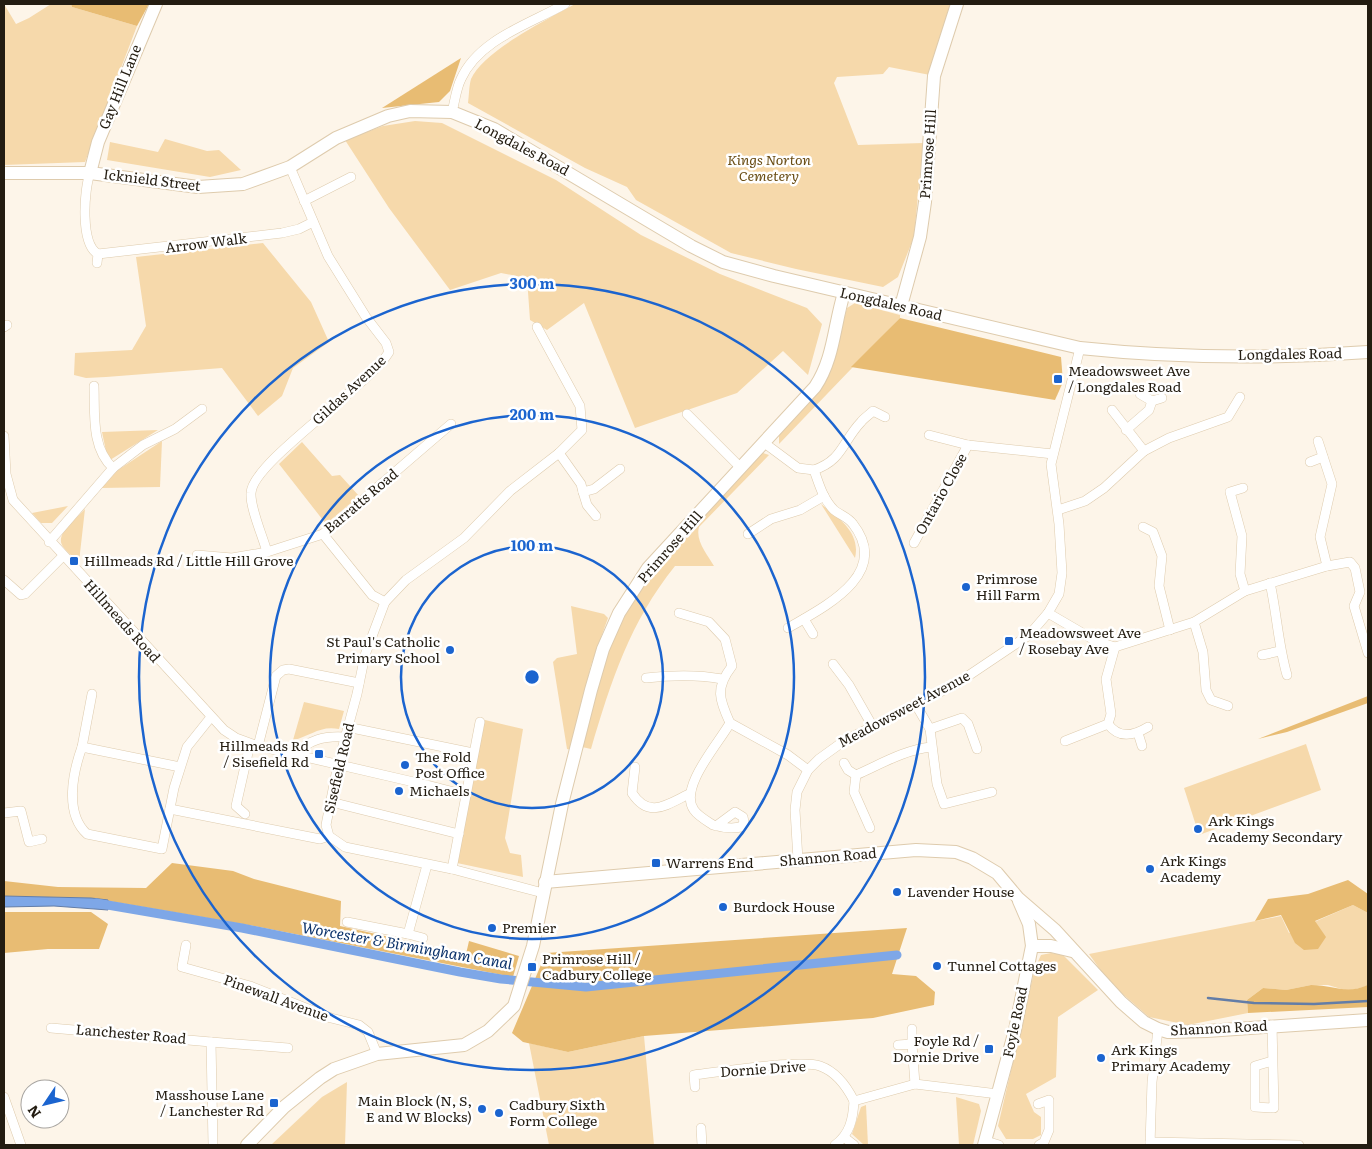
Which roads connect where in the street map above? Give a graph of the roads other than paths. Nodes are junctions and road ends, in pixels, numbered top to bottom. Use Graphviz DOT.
graph roads {
  1 [pos="156,4"];
  2 [pos="565,4"];
  3 [pos="957,4"];
  4 [pos="452,112"];
  5 [pos="290,167"];
  6 [pos="4,173"];
  7 [pos="90,173"];
  8 [pos="350,177"];
  9 [pos="304,201"];
  10 [pos="313,222"];
  11 [pos="844,294"];
  12 [pos="901,306"];
  13 [pos="537,327"];
  14 [pos="1080,348"];
  15 [pos="1368,352"];
  16 [pos="94,386"];
  17 [pos="1140,394"];
  18 [pos="1162,398"];
  19 [pos="1240,398"];
  20 [pos="1152,401"];
  21 [pos="202,409"];
  22 [pos="1112,410"];
  23 [pos="687,414"];
  24 [pos="885,417"];
  25 [pos="451,424"];
  26 [pos="1126,430"];
  27 [pos="928,435"];
  28 [pos="4,442"];
  29 [pos="764,442"];
  30 [pos="1318,442"];
  31 [pos="968,445"];
  32 [pos="1144,451"];
  33 [pos="559,453"];
  34 [pos="1052,454"];
  35 [pos="1323,457"];
  36 [pos="1310,462"];
  37 [pos="113,468"];
  38 [pos="741,468"];
  39 [pos="620,469"];
  40 [pos="814,470"];
  41 [pos="1243,488"];
  42 [pos="583,492"];
  43 [pos="824,496"];
  44 [pos="1058,510"];
  45 [pos="596,516"];
  46 [pos="1143,527"];
  47 [pos="323,534"];
  48 [pos="748,534"];
  49 [pos="49,542"];
  50 [pos="914,543"];
  51 [pos="267,552"];
  52 [pos="197,555"];
  53 [pos="63,556"];
  54 [pos="1327,566"];
  55 [pos="4,580"];
  56 [pos="1270,583"];
  57 [pos="1246,591"];
  58 [pos="385,602"];
  59 [pos="679,613"];
  60 [pos="1048,613"];
  61 [pos="804,619"];
  62 [pos="1194,622"];
  63 [pos="788,628"];
  64 [pos="1170,630"];
  65 [pos="813,634"];
  66 [pos="1115,647"];
  67 [pos="1280,651"];
  68 [pos="1368,654"];
  69 [pos="1262,655"];
  70 [pos="833,664"];
  71 [pos="1287,675"];
  72 [pos="646,678"];
  73 [pos="722,679"];
  74 [pos="359,683"];
  75 [pos="92,694"];
  76 [pos="916,705"];
  77 [pos="1228,706"];
  78 [pos="211,717"];
  79 [pos="480,722"];
  80 [pos="730,723"];
  81 [pos="1108,724"];
  82 [pos="873,727"];
  83 [pos="1148,727"];
  84 [pos="347,728"];
  85 [pos="930,729"];
  86 [pos="1138,733"];
  87 [pos="344,738"];
  88 [pos="1065,741"];
  89 [pos="254,745"];
  90 [pos="1142,746"];
  91 [pos="82,747"];
  92 [pos="932,747"];
  93 [pos="977,750"];
  94 [pos="473,753"];
  95 [pos="297,756"];
  96 [pos="844,763"];
  97 [pos="338,764"];
  98 [pos="180,767"];
  99 [pos="635,767"];
  100 [pos="808,770"];
  101 [pos="856,775"];
  102 [pos="992,792"];
  103 [pos="689,794"];
  104 [pos="466,795"];
  105 [pos="331,802"];
  106 [pos="170,809"];
  107 [pos="4,813"];
  108 [pos="245,814"];
  109 [pos="716,826"];
  110 [pos="870,828"];
  111 [pos="459,834"];
  112 [pos="328,836"];
  113 [pos="42,839"];
  114 [pos="798,860"];
  115 [pos="427,865"];
  116 [pos="452,869"];
  117 [pos="544,887"];
  118 [pos="1018,898"];
  119 [pos="1044,921"];
  120 [pos="347,922"];
  121 [pos="1029,924"];
  122 [pos="1055,930"];
  123 [pos="408,934"];
  124 [pos="423,938"];
  125 [pos="186,945"];
  126 [pos="1032,946"];
  127 [pos="1057,947"];
  128 [pos="1072,951"];
  129 [pos="1368,1020"];
  130 [pos="1272,1025"];
  131 [pos="51,1028"];
  132 [pos="912,1029"];
  133 [pos="1158,1029"];
  134 [pos="212,1042"];
  135 [pos="912,1044"];
  136 [pos="898,1045"];
  137 [pos="288,1048"];
  138 [pos="377,1054"];
  139 [pos="1272,1061"];
  140 [pos="915,1084"];
  141 [pos="695,1087"];
  142 [pos="998,1094"];
  143 [pos="4,1097"];
  144 [pos="854,1101"];
  145 [pos="1038,1104"];
  146 [pos="6,1109"];
  147 [pos="701,1128"];
  148 [pos="845,1138"];
  149 [pos="985,1143"];
  150 [pos="1150,1143"];
  151 [pos="21,1145"];
  152 [pos="213,1145"];
  153 [pos="247,1145"];
  154 [pos="702,1145"];
  155 [pos="835,1145"];
  156 [pos="854,1145"];
  157 [pos="999,1145"];
  158 [pos="1039,1145"];
  159 [pos="1299,1145"];
  1 -- 7 [label="street, Gay Hill Lane"];
  2 -- 4 [label="street"];
  3 -- 12 [label="street, Primrose Hill"];
  4 -- 5 [label="street, Icknield Street"];
  4 -- 11 [label="street, Longdales Road"];
  5 -- 7 [label="street, Icknield Street"];
  5 -- 9 [label="street, Gildas Avenue"];
  6 -- 7 [label="street, Icknield Street"];
  7 -- 10 [label="street, Arrow Walk"];
  8 -- 9 [label="street"];
  9 -- 10 [label="street, Gildas Avenue"];
  10 -- 51 [label="street, Gildas Avenue"];
  11 -- 12 [label="street, Longdales Road"];
  11 -- 29 [label="street, Primrose Hill"];
  12 -- 14 [label="street, Longdales Road"];
  13 -- 33 [label="street, Sisefield Road"];
  14 -- 15 [label="street, Longdales Road"];
  14 -- 34 [label="street, Meadowsweet Avenue"];
  16 -- 37 [label="street"];
  17 -- 20 [label="street"];
  18 -- 20 [label="street"];
  19 -- 32 [label="street"];
  20 -- 26 [label="street"];
  21 -- 37 [label="street"];
  22 -- 26 [label="street"];
  23 -- 38 [label="street"];
  24 -- 40 [label="street"];
  25 -- 47 [label="street, Barratts Road"];
  26 -- 32 [label="street"];
  27 -- 31 [label="street"];
  28 -- 49 [label="street, Hillmeads Road"];
  29 -- 38 [label="street, Primrose Hill"];
  29 -- 40 [label="street"];
  30 -- 35 [label="street"];
  31 -- 34 [label="street"];
  31 -- 50 [label="street, Ontario Close"];
  32 -- 44 [label="street"];
  33 -- 42 [label="street"];
  33 -- 58 [label="street, Sisefield Road"];
  34 -- 44 [label="street, Meadowsweet Avenue"];
  35 -- 36 [label="street"];
  35 -- 54 [label="street"];
  37 -- 49 [label="street"];
  38 -- 117 [label="street, Primrose Hill"];
  39 -- 42 [label="street"];
  40 -- 43 [label="street"];
  41 -- 57 [label="street"];
  42 -- 45 [label="street"];
  43 -- 48 [label="street"];
  43 -- 61 [label="street"];
  44 -- 60 [label="street, Meadowsweet Avenue"];
  46 -- 64 [label="street"];
  47 -- 51 [label="street, Barratts Road"];
  47 -- 58 [label="street"];
  49 -- 53 [label="street, Hillmeads Road"];
  51 -- 52 [label="street, Barratts Road"];
  53 -- 55 [label="street"];
  53 -- 78 [label="street, Hillmeads Road"];
  54 -- 56 [label="street"];
  54 -- 68 [label="street"];
  56 -- 57 [label="street"];
  56 -- 67 [label="street"];
  57 -- 62 [label="street"];
  58 -- 74 [label="street, Sisefield Road"];
  59 -- 73 [label="street"];
  60 -- 66 [label="street"];
  60 -- 76 [label="street, Meadowsweet Avenue"];
  61 -- 63 [label="street"];
  61 -- 65 [label="street"];
  62 -- 64 [label="street"];
  62 -- 77 [label="street"];
  64 -- 66 [label="street"];
  66 -- 81 [label="street"];
  67 -- 69 [label="street"];
  67 -- 71 [label="street"];
  70 -- 82 [label="street"];
  72 -- 73 [label="street"];
  73 -- 80 [label="street"];
  74 -- 84 [label="street, Sisefield Road"];
  74 -- 89 [label="street"];
  75 -- 91 [label="street"];
  76 -- 82 [label="street, Meadowsweet Avenue"];
  76 -- 85 [label="street"];
  78 -- 89 [label="street, Hillmeads Road"];
  78 -- 98 [label="street"];
  79 -- 94 [label="street"];
  80 -- 100 [label="street"];
  80 -- 103 [label="street"];
  81 -- 86 [label="street"];
  81 -- 88 [label="street"];
  82 -- 100 [label="street, Meadowsweet Avenue"];
  83 -- 86 [label="street"];
  84 -- 87 [label="street, Sisefield Road"];
  84 -- 94 [label="street"];
  85 -- 92 [label="street"];
  85 -- 93 [label="street"];
  86 -- 90 [label="street"];
  87 -- 95 [label="street"];
  87 -- 97 [label="street, Sisefield Road"];
  89 -- 95 [label="street, Hillmeads Road"];
  89 -- 108 [label="street"];
  91 -- 98 [label="street"];
  91 -- 106 [label="street"];
  92 -- 101 [label="street"];
  92 -- 102 [label="street"];
  94 -- 104 [label="street"];
  95 -- 97 [label="street, Hillmeads Road"];
  96 -- 101 [label="street"];
  97 -- 104 [label="street, Hillmeads Road"];
  97 -- 105 [label="street, Sisefield Road"];
  98 -- 106 [label="street"];
  99 -- 103 [label="street"];
  100 -- 114 [label="street, Meadowsweet Avenue"];
  101 -- 110 [label="street"];
  103 -- 109 [label="street"];
  104 -- 111 [label="street"];
  105 -- 111 [label="street"];
  105 -- 112 [label="street, Sisefield Road"];
  106 -- 112 [label="street"];
  107 -- 113 [label="street"];
  111 -- 116 [label="street"];
  112 -- 115 [label="street"];
  114 -- 117 [label="street, Shannon Road"];
  114 -- 118 [label="street, Shannon Road"];
  115 -- 116 [label="street"];
  115 -- 123 [label="street"];
  116 -- 117 [label="street"];
  117 -- 138 [label="street, Primrose Hill"];
  118 -- 119 [label="street, Shannon Road"];
  118 -- 121 [label="street, Foyle Road"];
  119 -- 121 [label="street"];
  119 -- 122 [label="street, Shannon Road"];
  120 -- 123 [label="street"];
  121 -- 126 [label="street, Foyle Road"];
  122 -- 127 [label="street"];
  122 -- 128 [label="street, Shannon Road"];
  123 -- 124 [label="street"];
  125 -- 138 [label="street, Pinewall Avenue"];
  126 -- 127 [label="street"];
  126 -- 142 [label="street, Foyle Road"];
  127 -- 128 [label="street"];
  128 -- 133 [label="street, Shannon Road"];
  129 -- 130 [label="street, Shannon Road"];
  130 -- 133 [label="street, Shannon Road"];
  130 -- 139 [label="street"];
  131 -- 134 [label="street, Lanchester Road"];
  132 -- 135 [label="street"];
  133 -- 150 [label="street"];
  134 -- 137 [label="street, Lanchester Road"];
  134 -- 152 [label="street"];
  135 -- 136 [label="street"];
  135 -- 140 [label="street"];
  138 -- 153 [label="street, Primrose Hill"];
  139 -- 139 [label="street"];
  140 -- 142 [label="street"];
  140 -- 144 [label="street"];
  141 -- 144 [label="street, Dornie Drive"];
  142 -- 149 [label="street, Foyle Road"];
  143 -- 146 [label="street"];
  144 -- 148 [label="street"];
  145 -- 158 [label="street"];
  146 -- 151 [label="street"];
  147 -- 154 [label="street"];
  148 -- 155 [label="street"];
  148 -- 156 [label="street"];
  149 -- 157 [label="street"];
  150 -- 159 [label="street"];
}
